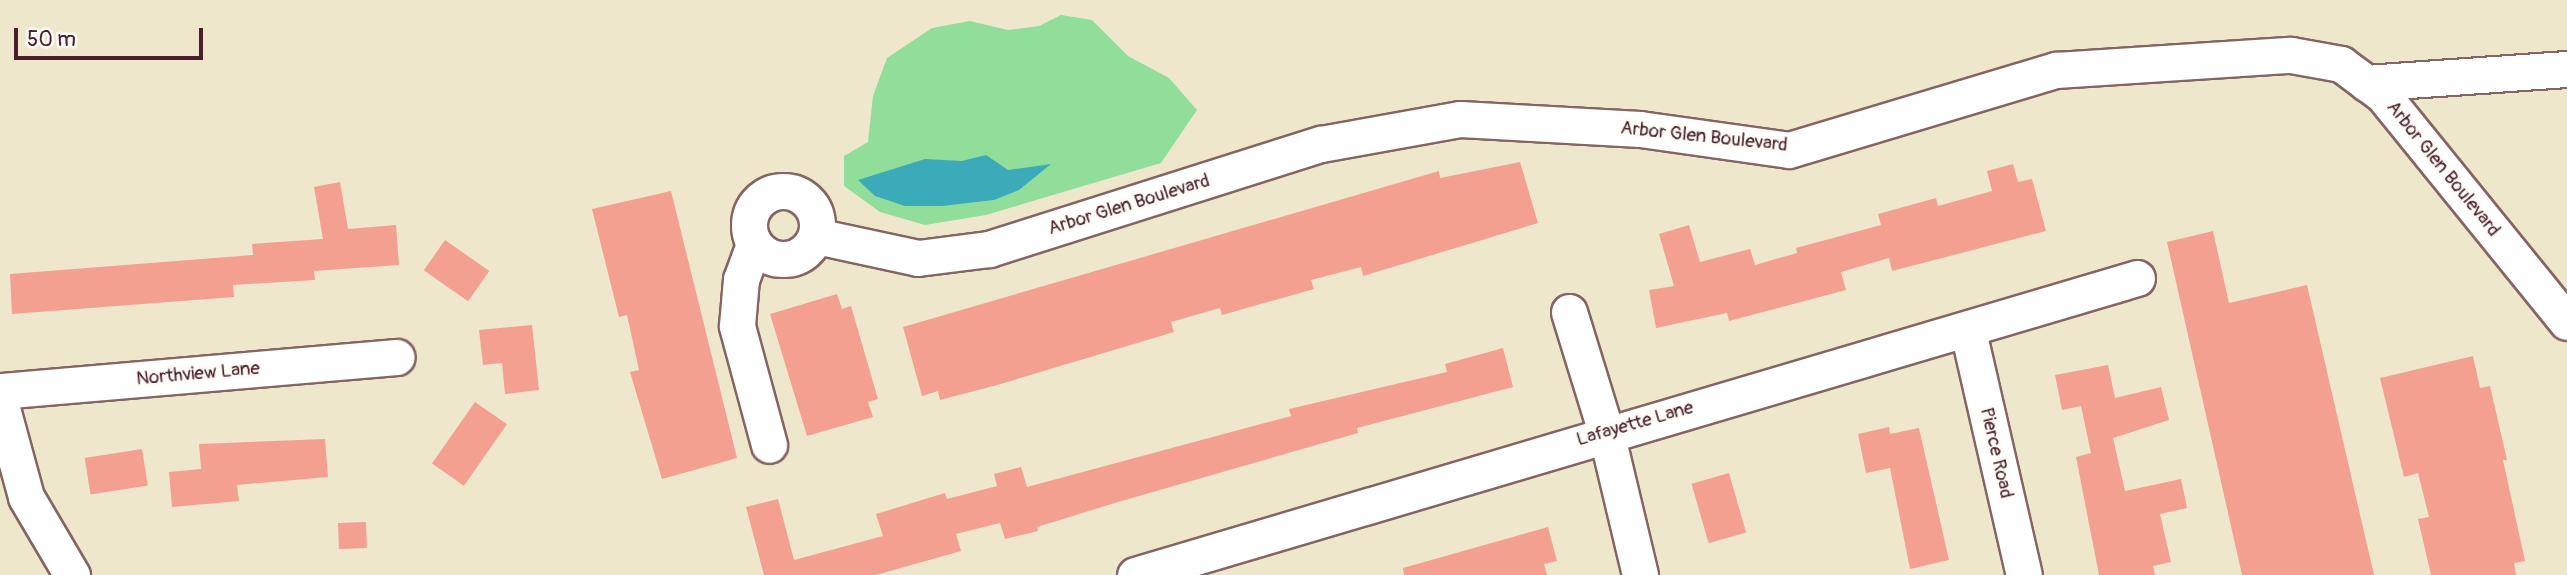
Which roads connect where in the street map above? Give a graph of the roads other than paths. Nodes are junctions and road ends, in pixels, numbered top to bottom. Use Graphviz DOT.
graph roads {
  1 [pos="2567,69"];
  2 [pos="2366,83"];
  3 [pos="816,236"];
  4 [pos="754,244"];
  5 [pos="2137,278"];
  6 [pos="1569,312"];
  7 [pos="2567,322"];
  8 [pos="1968,331"];
  9 [pos="397,357"];
  10 [pos="0,391"];
  11 [pos="0,401"];
  12 [pos="1606,432"];
  13 [pos="769,445"];
  14 [pos="72,575"];
  15 [pos="1135,575"];
  16 [pos="1640,575"];
  17 [pos="2024,575"];
  1 -- 2 [label="street"];
  2 -- 3 [label="street, Arbor Glen Boulevard"];
  2 -- 7 [label="street, Arbor Glen Boulevard"];
  3 -- 4 [label="street"];
  3 -- 4 [label="street"];
  4 -- 13 [label="street"];
  5 -- 8 [label="street, Lafayette Lane"];
  6 -- 12 [label="street"];
  8 -- 12 [label="street, Lafayette Lane"];
  8 -- 17 [label="street, Pierce Road"];
  9 -- 10 [label="street, Northview Lane"];
  11 -- 14 [label="street"];
  12 -- 15 [label="street, Lafayette Lane"];
  12 -- 16 [label="street"];
}
